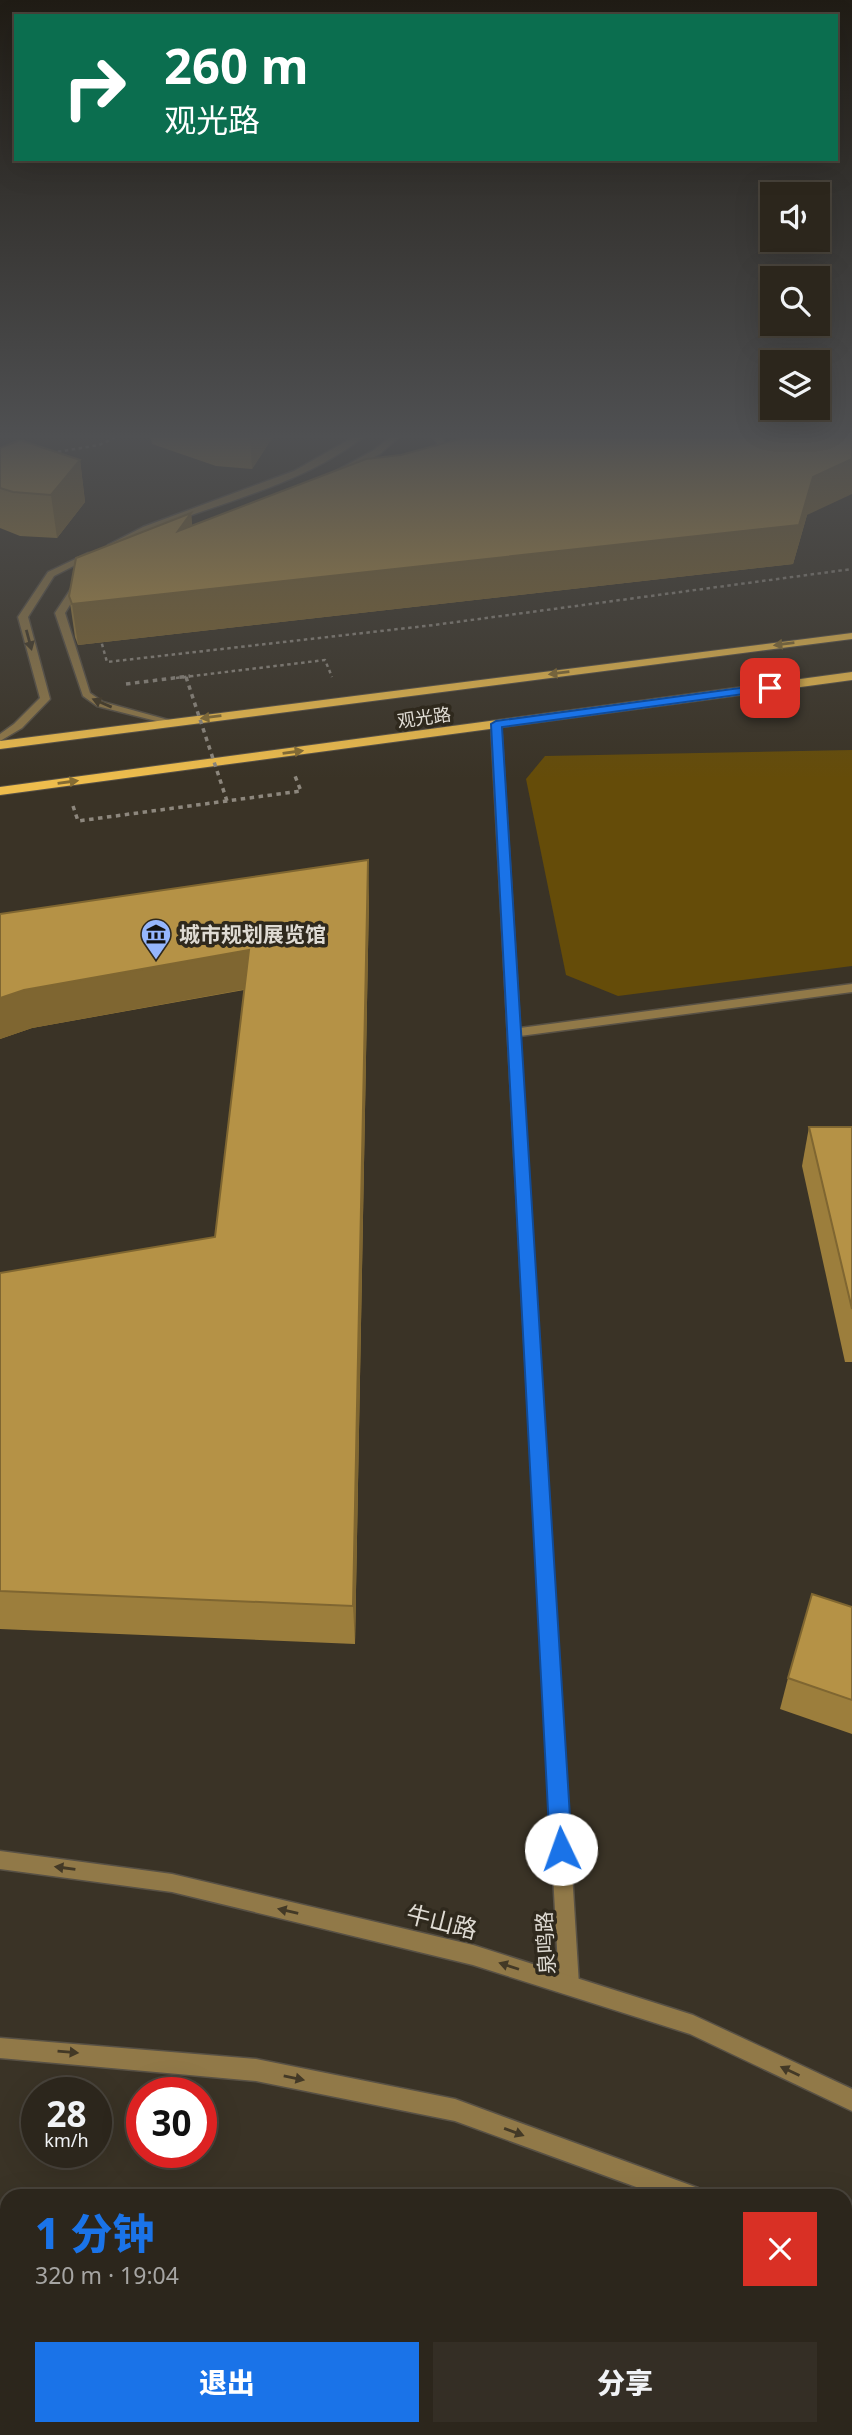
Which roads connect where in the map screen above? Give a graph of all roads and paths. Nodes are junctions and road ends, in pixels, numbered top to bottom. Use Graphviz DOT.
graph roads {
  1 [pos="98,552"];
  2 [pos="852,569"];
  3 [pos="87,570"];
  4 [pos="98,626"];
  5 [pos="852,636"];
  6 [pos="325,660"];
  7 [pos="852,676"];
  8 [pos="186,677"];
  9 [pos="120,685"];
  10 [pos="167,723"];
  11 [pos="496,724"];
  12 [pos="0,738"];
  13 [pos="0,745"];
  14 [pos="0,791"];
  15 [pos="302,791"];
  16 [pos="227,801"];
  17 [pos="78,821"];
  18 [pos="852,988"];
  19 [pos="514,1033"];
  20 [pos="0,1860"];
  21 [pos="569,1986"];
  22 [pos="0,2048"];
  23 [pos="852,2101"];
  24 [pos="671,2189"];
  1 -- 12 [label="street, one-way"];
  2 -- 4 [label="path"];
  10 -- 3 [label="street, one-way"];
  5 -- 10 [label="main road, 观光路, one-way"];
  6 -- 8 [label="path"];
  7 -- 11 [label="main road, 观光路"];
  8 -- 9 [label="path"];
  8 -- 16 [label="path, bridge"];
  10 -- 13 [label="main road, 观光路"];
  14 -- 11 [label="main road, 观光路, one-way"];
  11 -- 19 [label="street, 泉鸣路"];
  15 -- 16 [label="path"];
  16 -- 17 [label="path"];
  18 -- 19 [label="street"];
  19 -- 21 [label="street, 泉鸣路"];
  21 -- 20 [label="street, 牛山路, one-way"];
  23 -- 21 [label="street, 牛山路, one-way"];
  22 -- 24 [label="street, one-way"];
}
